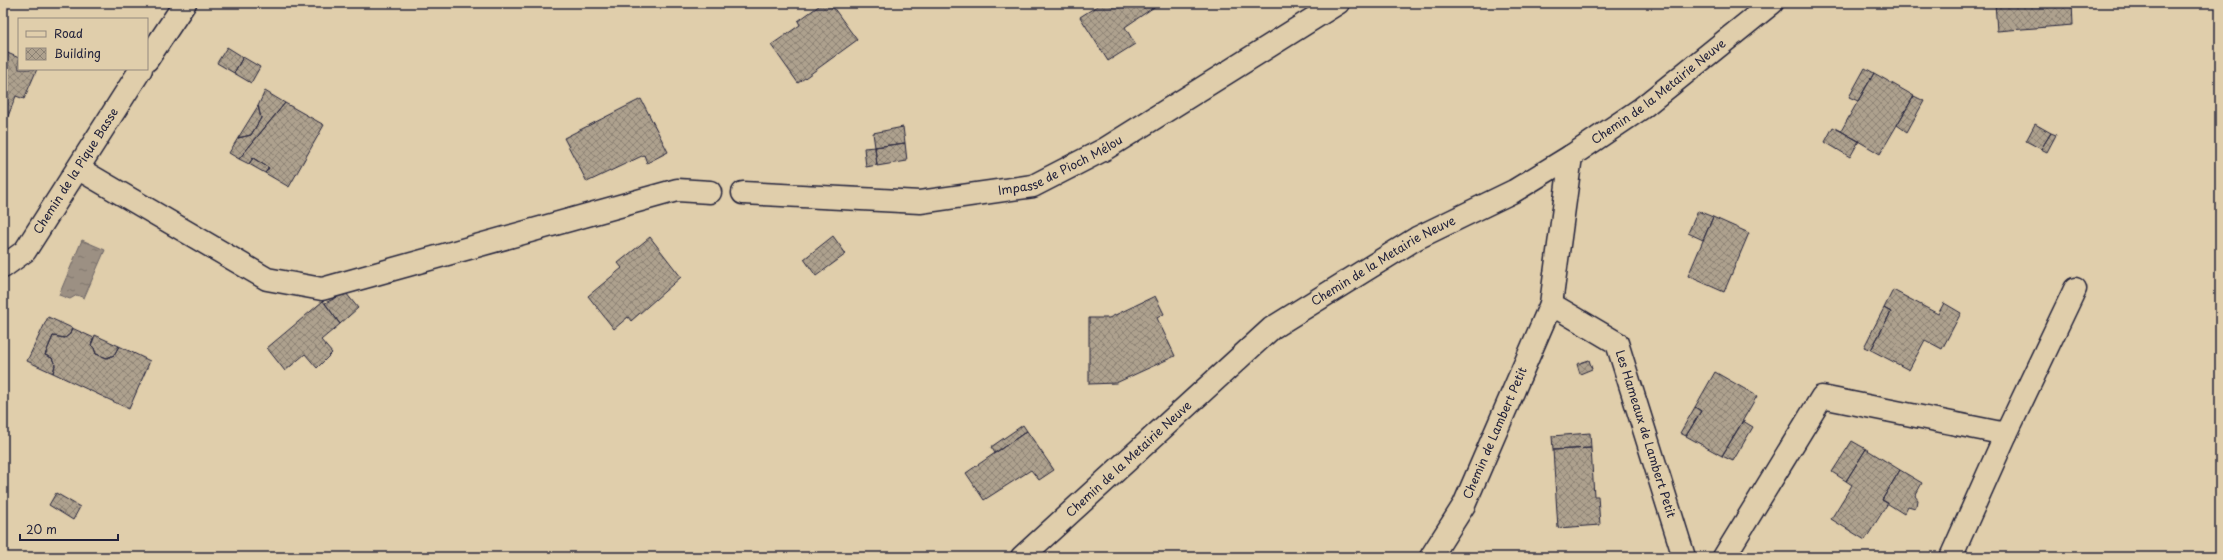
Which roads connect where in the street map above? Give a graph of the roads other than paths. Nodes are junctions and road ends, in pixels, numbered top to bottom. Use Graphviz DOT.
graph roads {
  1 [pos="185,3"];
  2 [pos="1338,3"];
  3 [pos="1772,3"];
  4 [pos="148,58"];
  5 [pos="140,70"];
  6 [pos="1572,156"];
  7 [pos="79,170"];
  8 [pos="710,192"];
  9 [pos="743,193"];
  10 [pos="3,267"];
  11 [pos="2075,289"];
  12 [pos="1551,304"];
  13 [pos="2006,434"];
  14 [pos="1022,557"];
  15 [pos="1431,557"];
  16 [pos="1684,557"];
  17 [pos="1724,557"];
  18 [pos="1951,557"];
  1 -- 4 [label="street"];
  2 -- 9 [label="street, Impasse de Pioch Mélou"];
  3 -- 6 [label="street, Chemin de la Metairie Neuve"];
  5 -- 7 [label="street, Chemin de la Pique Basse"];
  6 -- 12 [label="street"];
  6 -- 14 [label="street, Chemin de la Metairie Neuve"];
  7 -- 8 [label="street"];
  7 -- 10 [label="street, Chemin de la Pique Basse"];
  11 -- 13 [label="street"];
  12 -- 15 [label="street, Chemin de Lambert Petit"];
  12 -- 16 [label="street, Les Hameaux de Lambert Petit"];
  13 -- 17 [label="street"];
  13 -- 18 [label="street"];
}
